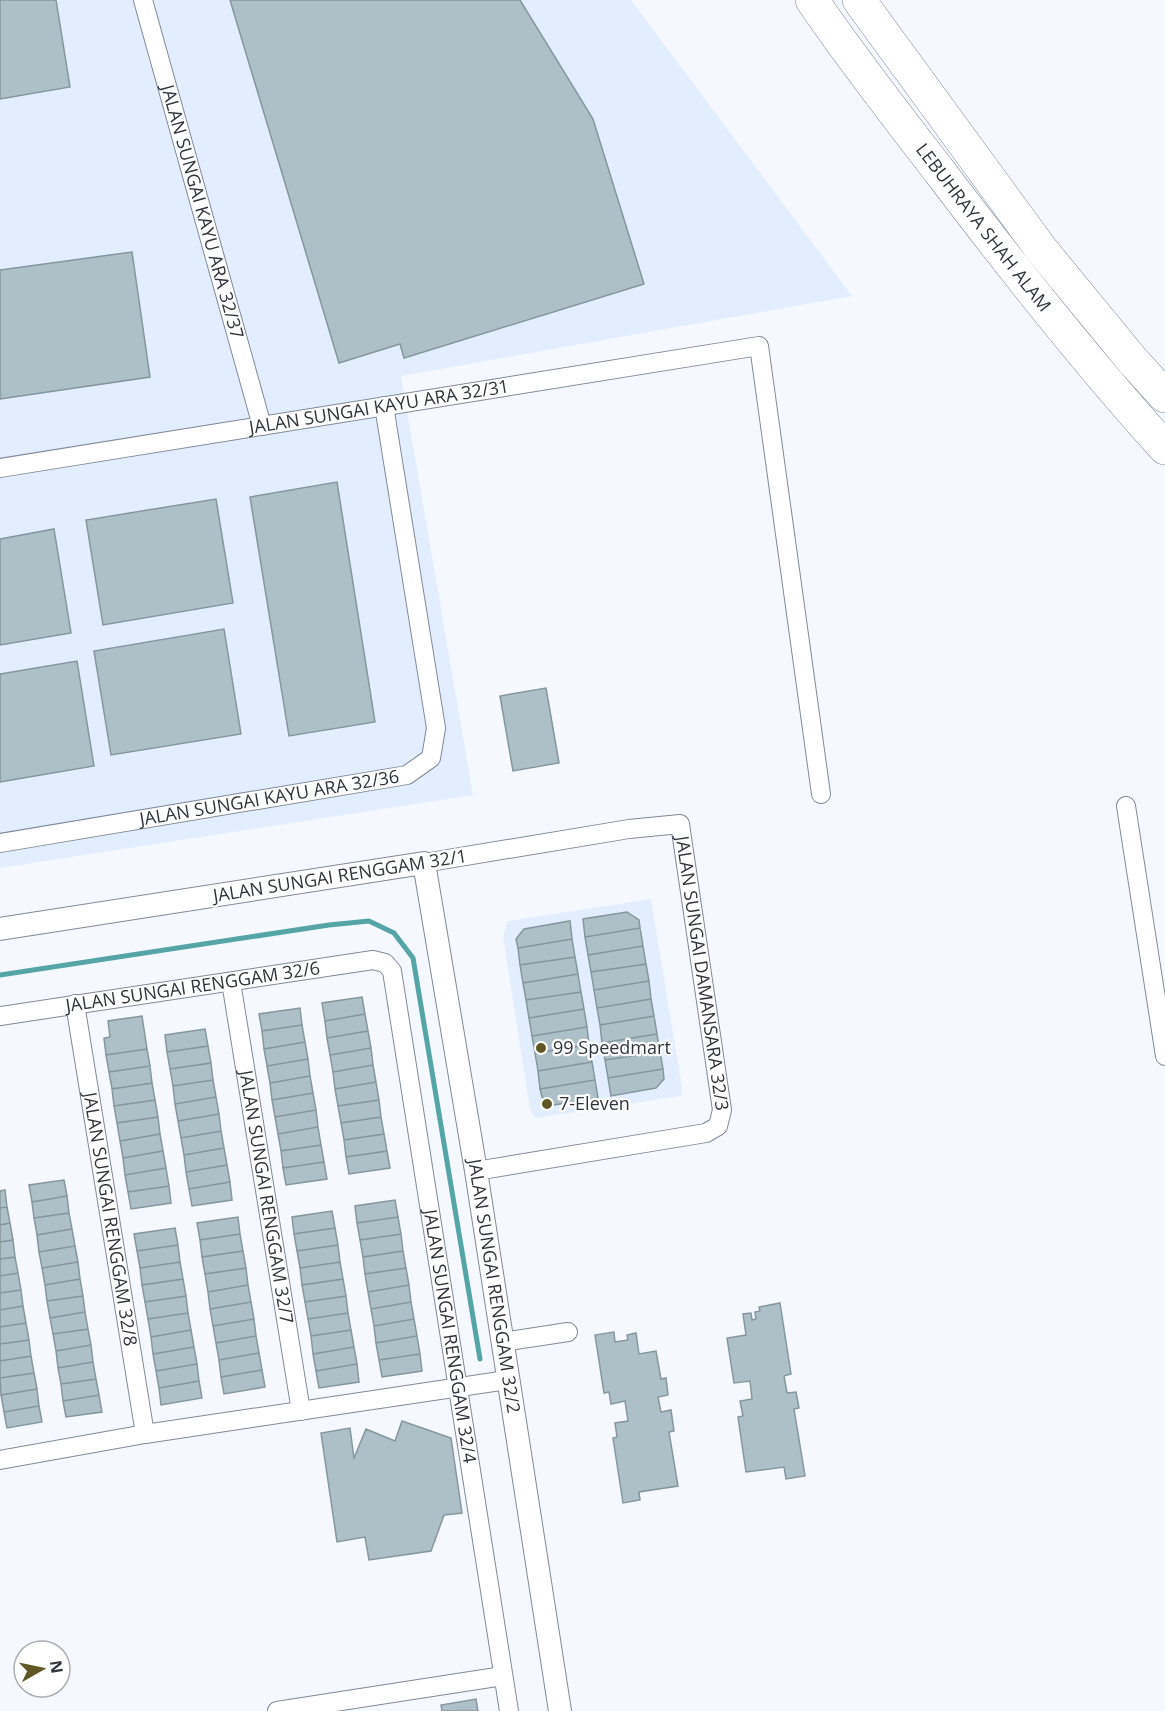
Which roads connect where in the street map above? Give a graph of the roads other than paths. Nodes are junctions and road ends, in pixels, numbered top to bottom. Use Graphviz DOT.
graph roads {
  1 [pos="144,0"];
  2 [pos="812,0"];
  3 [pos="859,0"];
  4 [pos="1165,396"];
  5 [pos="384,406"];
  6 [pos="262,426"];
  7 [pos="1165,448"];
  8 [pos="0,468"];
  9 [pos="821,794"];
  10 [pos="1126,806"];
  11 [pos="680,824"];
  12 [pos="0,843"];
  13 [pos="424,863"];
  14 [pos="0,929"];
  15 [pos="385,963"];
  16 [pos="231,982"];
  17 [pos="75,1004"];
  18 [pos="0,1016"];
  19 [pos="1165,1056"];
  20 [pos="476,1171"];
  21 [pos="568,1332"];
  22 [pos="502,1342"];
  23 [pos="507,1380"];
  24 [pos="458,1389"];
  25 [pos="301,1411"];
  26 [pos="145,1434"];
  27 [pos="0,1460"];
  28 [pos="503,1676"];
  29 [pos="345,1706"];
  30 [pos="278,1711"];
  31 [pos="509,1711"];
  32 [pos="560,1711"];
  1 -- 6 [label="street, JALAN SUNGAI KAYU ARA 32/37"];
  2 -- 7 [label="highway, LEBUHRAYA SHAH ALAM"];
  3 -- 4 [label="highway, LEBUHRAYA SHAH ALAM"];
  5 -- 6 [label="street, JALAN SUNGAI KAYU ARA 32/31"];
  5 -- 9 [label="street, JALAN SUNGAI KAYU ARA 32/31"];
  5 -- 12 [label="street, JALAN SUNGAI KAYU ARA 32/36"];
  6 -- 8 [label="street, JALAN SUNGAI KAYU ARA 32/31"];
  10 -- 19 [label="street"];
  11 -- 13 [label="street, JALAN SUNGAI RENGGAM 32/1"];
  11 -- 20 [label="street, JALAN SUNGAI DAMANSARA 32/3"];
  13 -- 14 [label="street, JALAN SUNGAI RENGGAM 32/1"];
  13 -- 20 [label="street, JALAN SUNGAI RENGGAM 32/2"];
  15 -- 16 [label="street, JALAN SUNGAI RENGGAM 32/6"];
  15 -- 24 [label="street, JALAN SUNGAI RENGGAM 32/4"];
  16 -- 17 [label="street, JALAN SUNGAI RENGGAM 32/6"];
  16 -- 25 [label="street, JALAN SUNGAI RENGGAM 32/7"];
  17 -- 18 [label="street, JALAN SUNGAI RENGGAM 32/6"];
  17 -- 26 [label="street, JALAN SUNGAI RENGGAM 32/8"];
  20 -- 22 [label="street, JALAN SUNGAI RENGGAM 32/2"];
  21 -- 22 [label="street"];
  22 -- 23 [label="street, JALAN SUNGAI RENGGAM 32/2"];
  23 -- 24 [label="street"];
  23 -- 32 [label="street, JALAN SUNGAI RENGGAM 32/2"];
  24 -- 25 [label="street"];
  24 -- 28 [label="street, JALAN SUNGAI RENGGAM 32/4"];
  25 -- 26 [label="street"];
  26 -- 27 [label="street"];
  28 -- 29 [label="street"];
  28 -- 31 [label="street, JALAN SUNGAI RENGGAM 32/4"];
  29 -- 30 [label="street"];
}
